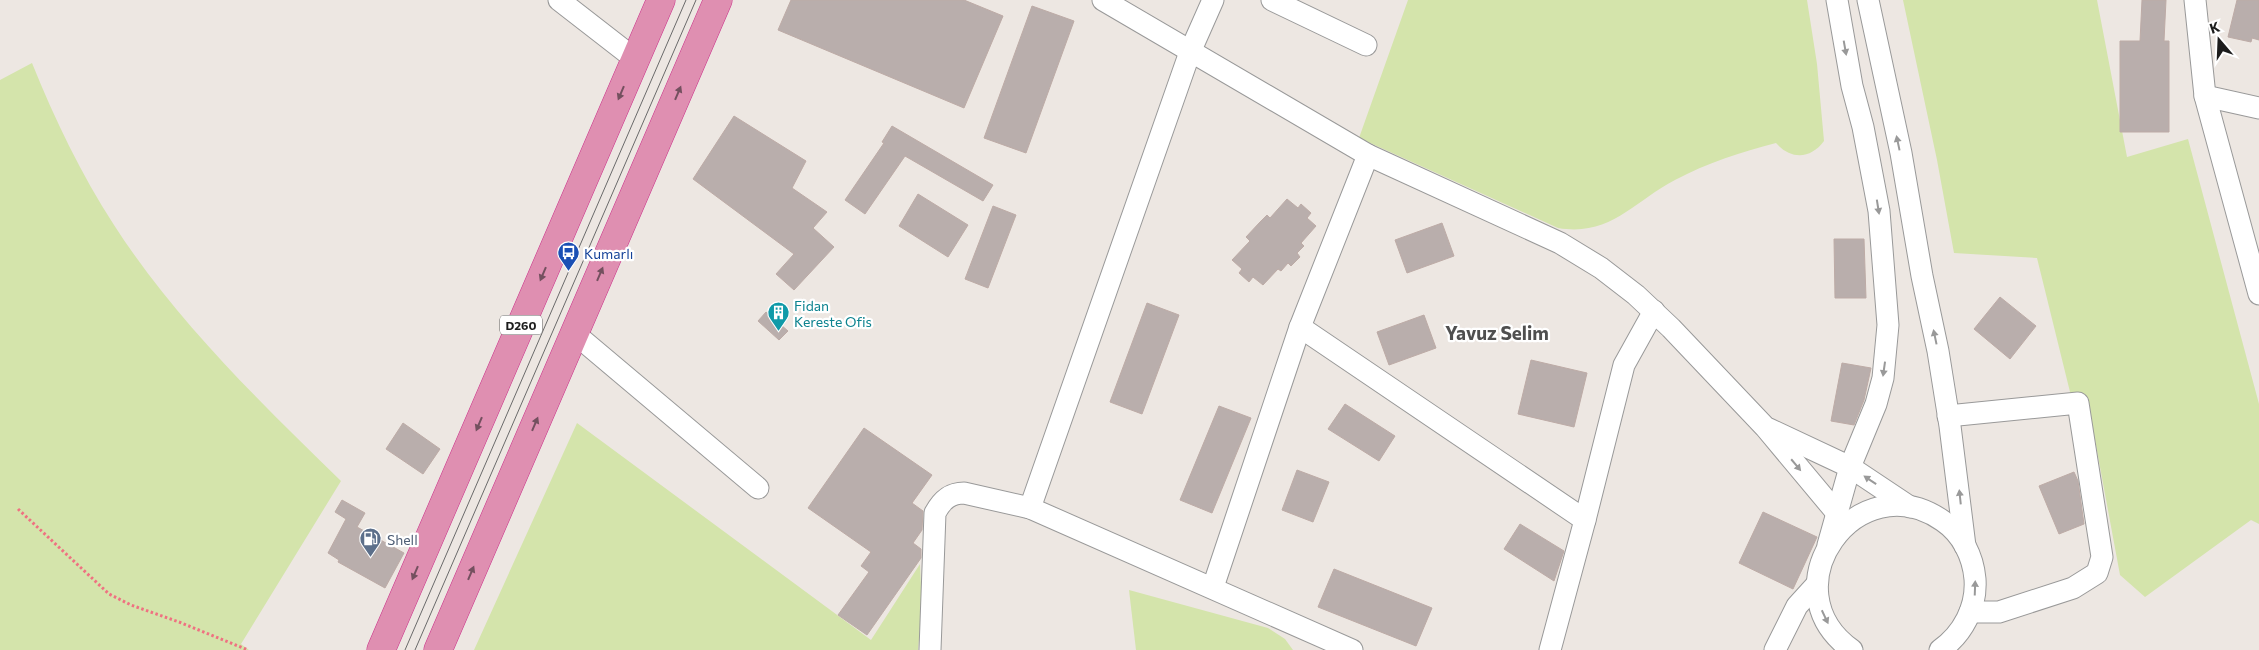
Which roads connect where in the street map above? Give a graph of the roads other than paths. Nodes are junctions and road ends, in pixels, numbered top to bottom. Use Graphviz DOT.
graph roads {
  1 [pos="559,0"];
  2 [pos="661,0"];
  3 [pos="718,0"];
  4 [pos="1103,0"];
  5 [pos="1214,0"];
  6 [pos="1272,0"];
  7 [pos="1836,0"];
  8 [pos="1868,0"];
  9 [pos="2195,0"];
  10 [pos="1366,45"];
  11 [pos="1190,52"];
  12 [pos="635,59"];
  13 [pos="2205,96"];
  14 [pos="2259,108"];
  15 [pos="1368,154"];
  16 [pos="2259,294"];
  17 [pos="1654,311"];
  18 [pos="1300,327"];
  19 [pos="574,333"];
  20 [pos="1948,416"];
  21 [pos="1765,427"];
  22 [pos="1850,467"];
  23 [pos="758,488"];
  24 [pos="1911,507"];
  25 [pos="1030,508"];
  26 [pos="1841,519"];
  27 [pos="1586,520"];
  28 [pos="1965,546"];
  29 [pos="1817,584"];
  30 [pos="1213,588"];
  31 [pos="1970,612"];
  32 [pos="1961,643"];
  33 [pos="382,650"];
  34 [pos="438,650"];
  35 [pos="930,650"];
  36 [pos="1352,650"];
  37 [pos="1550,650"];
  38 [pos="1775,650"];
  39 [pos="1852,650"];
  40 [pos="1940,650"];
  1 -- 12 [label="street"];
  2 -- 12 [label="highway, D260"];
  19 -- 3 [label="highway, one-way"];
  4 -- 11 [label="street"];
  5 -- 11 [label="street"];
  6 -- 10 [label="street"];
  7 -- 22 [label="street, one-way"];
  20 -- 8 [label="street, one-way"];
  9 -- 13 [label="street"];
  11 -- 15 [label="street"];
  11 -- 25 [label="street"];
  12 -- 33 [label="highway, D260, one-way"];
  13 -- 14 [label="street"];
  13 -- 16 [label="street"];
  15 -- 17 [label="street"];
  15 -- 18 [label="street"];
  17 -- 21 [label="street"];
  17 -- 27 [label="street"];
  18 -- 27 [label="street"];
  18 -- 30 [label="street"];
  19 -- 23 [label="street"];
  34 -- 19 [label="highway, one-way"];
  28 -- 20 [label="street, one-way"];
  20 -- 31 [label="street"];
  21 -- 22 [label="street"];
  21 -- 26 [label="street, one-way"];
  24 -- 22 [label="street, one-way"];
  22 -- 26 [label="street"];
  24 -- 26 [label="street"];
  24 -- 28 [label="street"];
  25 -- 30 [label="street"];
  25 -- 35 [label="street"];
  26 -- 29 [label="street"];
  27 -- 37 [label="street"];
  31 -- 28 [label="street, one-way"];
  29 -- 38 [label="street"];
  29 -- 39 [label="street, one-way"];
  30 -- 36 [label="street"];
  31 -- 32 [label="street"];
  32 -- 40 [label="street"];
}
